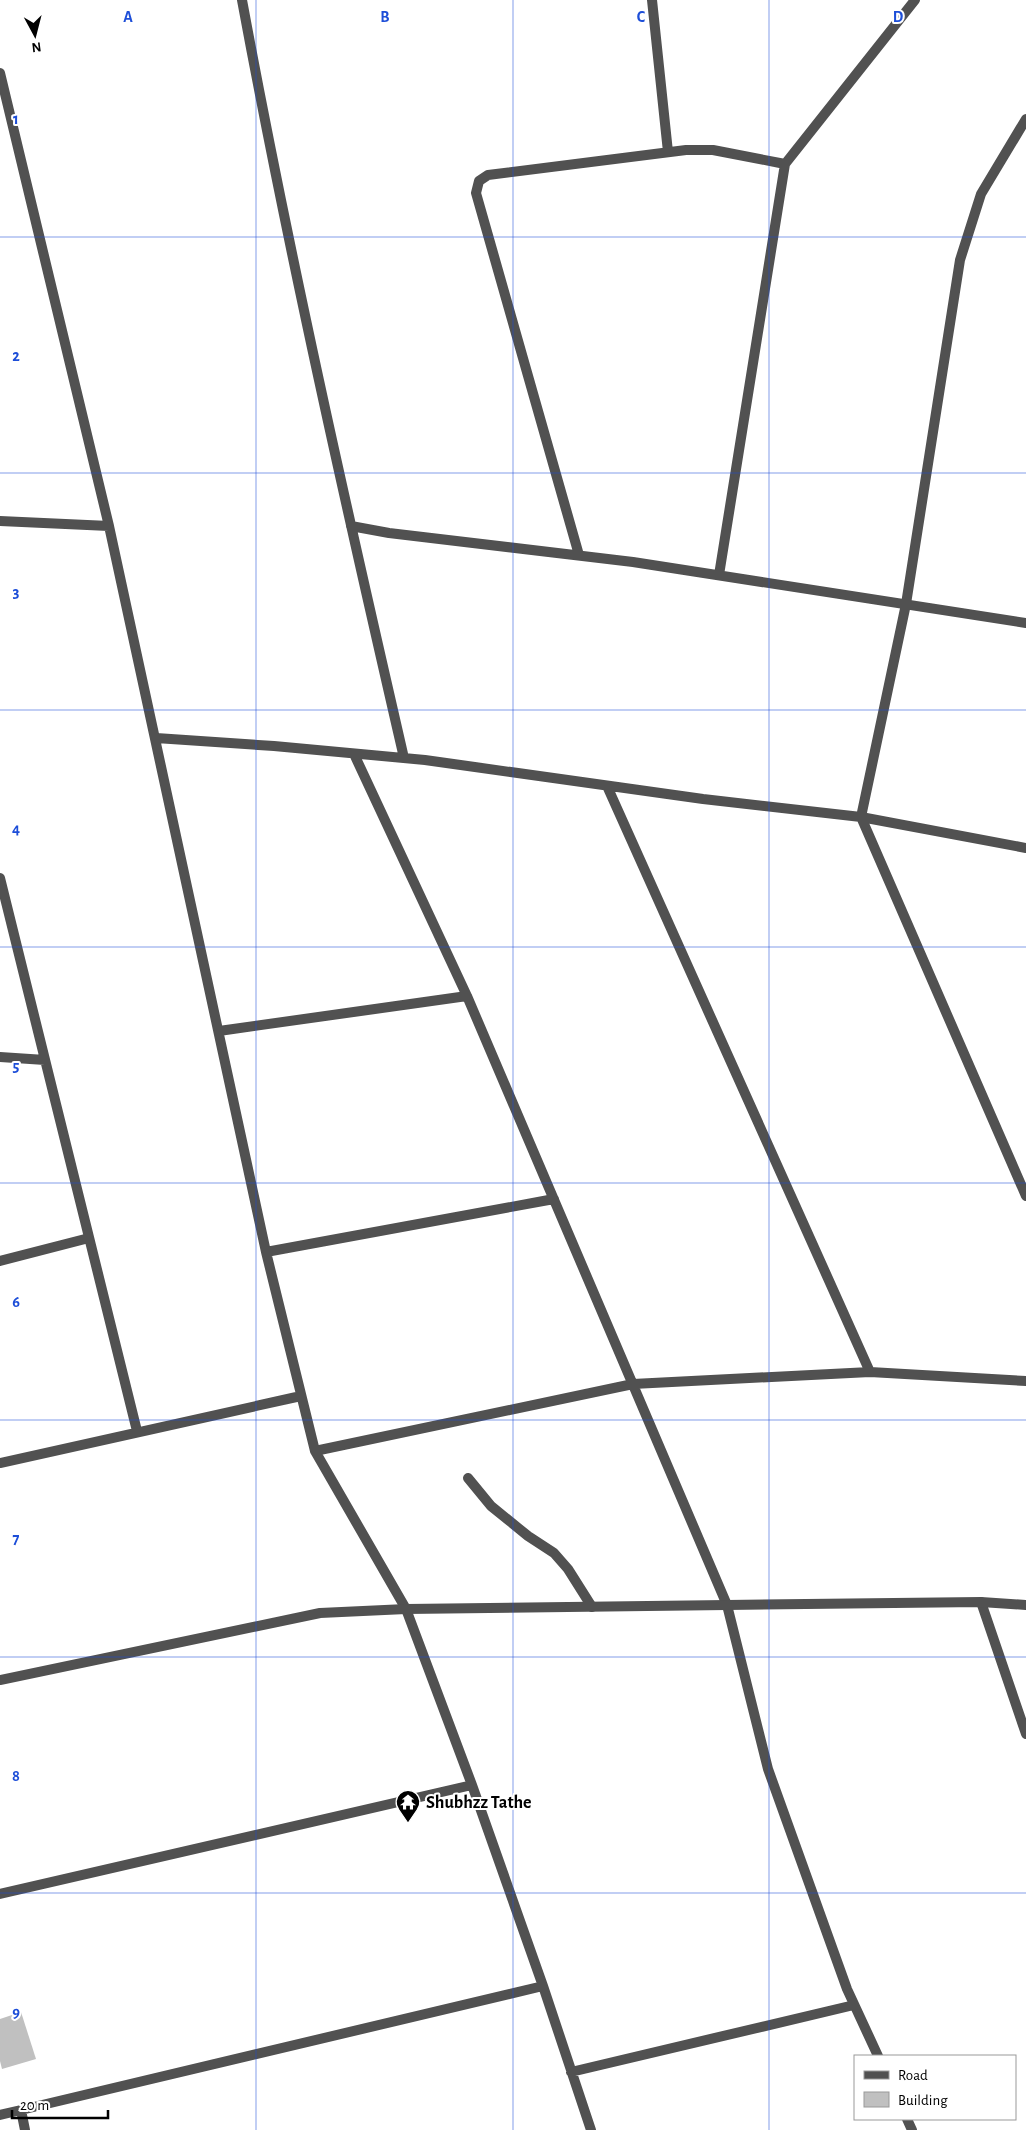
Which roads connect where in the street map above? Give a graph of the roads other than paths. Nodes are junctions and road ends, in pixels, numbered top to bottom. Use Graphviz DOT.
graph roads {
  1 [pos="242,0"];
  2 [pos="652,0"];
  3 [pos="915,0"];
  4 [pos="0,73"];
  5 [pos="1026,119"];
  6 [pos="668,152"];
  7 [pos="785,164"];
  8 [pos="0,521"];
  9 [pos="109,526"];
  10 [pos="351,526"];
  11 [pos="579,555"];
  12 [pos="719,575"];
  13 [pos="906,604"];
  14 [pos="1026,623"];
  15 [pos="156,738"];
  16 [pos="354,754"];
  17 [pos="404,758"];
  18 [pos="606,786"];
  19 [pos="861,817"];
  20 [pos="1026,848"];
  21 [pos="0,878"];
  22 [pos="467,996"];
  23 [pos="218,1031"];
  24 [pos="0,1057"];
  25 [pos="45,1060"];
  26 [pos="1026,1196"];
  27 [pos="554,1199"];
  28 [pos="89,1238"];
  29 [pos="266,1252"];
  30 [pos="0,1261"];
  31 [pos="870,1372"];
  32 [pos="1026,1381"];
  33 [pos="633,1384"];
  34 [pos="301,1396"];
  35 [pos="137,1431"];
  36 [pos="315,1451"];
  37 [pos="0,1463"];
  38 [pos="468,1478"];
  39 [pos="981,1602"];
  40 [pos="727,1605"];
  41 [pos="1026,1605"];
  42 [pos="592,1607"];
  43 [pos="406,1610"];
  44 [pos="0,1680"];
  45 [pos="1026,1734"];
  46 [pos="472,1786"];
  47 [pos="0,1894"];
  48 [pos="543,1986"];
  49 [pos="854,2005"];
  50 [pos="878,2055"];
  51 [pos="571,2072"];
  52 [pos="21,2110"];
  53 [pos="0,2115"];
  54 [pos="25,2130"];
  55 [pos="591,2130"];
  1 -- 10 [label="street"];
  2 -- 6 [label="street"];
  3 -- 7 [label="street"];
  4 -- 9 [label="street"];
  5 -- 13 [label="street"];
  6 -- 7 [label="street"];
  6 -- 11 [label="street"];
  7 -- 12 [label="street"];
  8 -- 9 [label="street"];
  9 -- 15 [label="street"];
  10 -- 11 [label="street"];
  10 -- 17 [label="street"];
  11 -- 12 [label="street"];
  12 -- 13 [label="street"];
  13 -- 14 [label="street"];
  13 -- 19 [label="street"];
  15 -- 16 [label="street"];
  15 -- 23 [label="street"];
  16 -- 17 [label="street"];
  16 -- 22 [label="street"];
  17 -- 18 [label="street"];
  18 -- 19 [label="street"];
  18 -- 31 [label="street"];
  19 -- 20 [label="street"];
  19 -- 26 [label="street"];
  21 -- 25 [label="street"];
  22 -- 23 [label="street"];
  22 -- 27 [label="street"];
  23 -- 29 [label="street"];
  24 -- 25 [label="street"];
  25 -- 28 [label="street"];
  27 -- 29 [label="street"];
  27 -- 33 [label="street"];
  28 -- 30 [label="street"];
  28 -- 35 [label="street"];
  29 -- 34 [label="street"];
  31 -- 32 [label="street"];
  31 -- 33 [label="street"];
  33 -- 36 [label="street"];
  33 -- 40 [label="street"];
  34 -- 35 [label="street"];
  34 -- 36 [label="street"];
  35 -- 37 [label="street"];
  36 -- 43 [label="street"];
  38 -- 42 [label="street"];
  39 -- 40 [label="street"];
  39 -- 41 [label="street"];
  39 -- 45 [label="street"];
  40 -- 42 [label="street"];
  40 -- 49 [label="street"];
  42 -- 43 [label="street"];
  43 -- 44 [label="street"];
  43 -- 46 [label="street"];
  46 -- 47 [label="street"];
  46 -- 48 [label="street"];
  48 -- 51 [label="street"];
  48 -- 52 [label="street"];
  49 -- 50 [label="street"];
  49 -- 51 [label="street"];
  51 -- 55 [label="street"];
  52 -- 53 [label="street"];
  52 -- 54 [label="street"];
}
